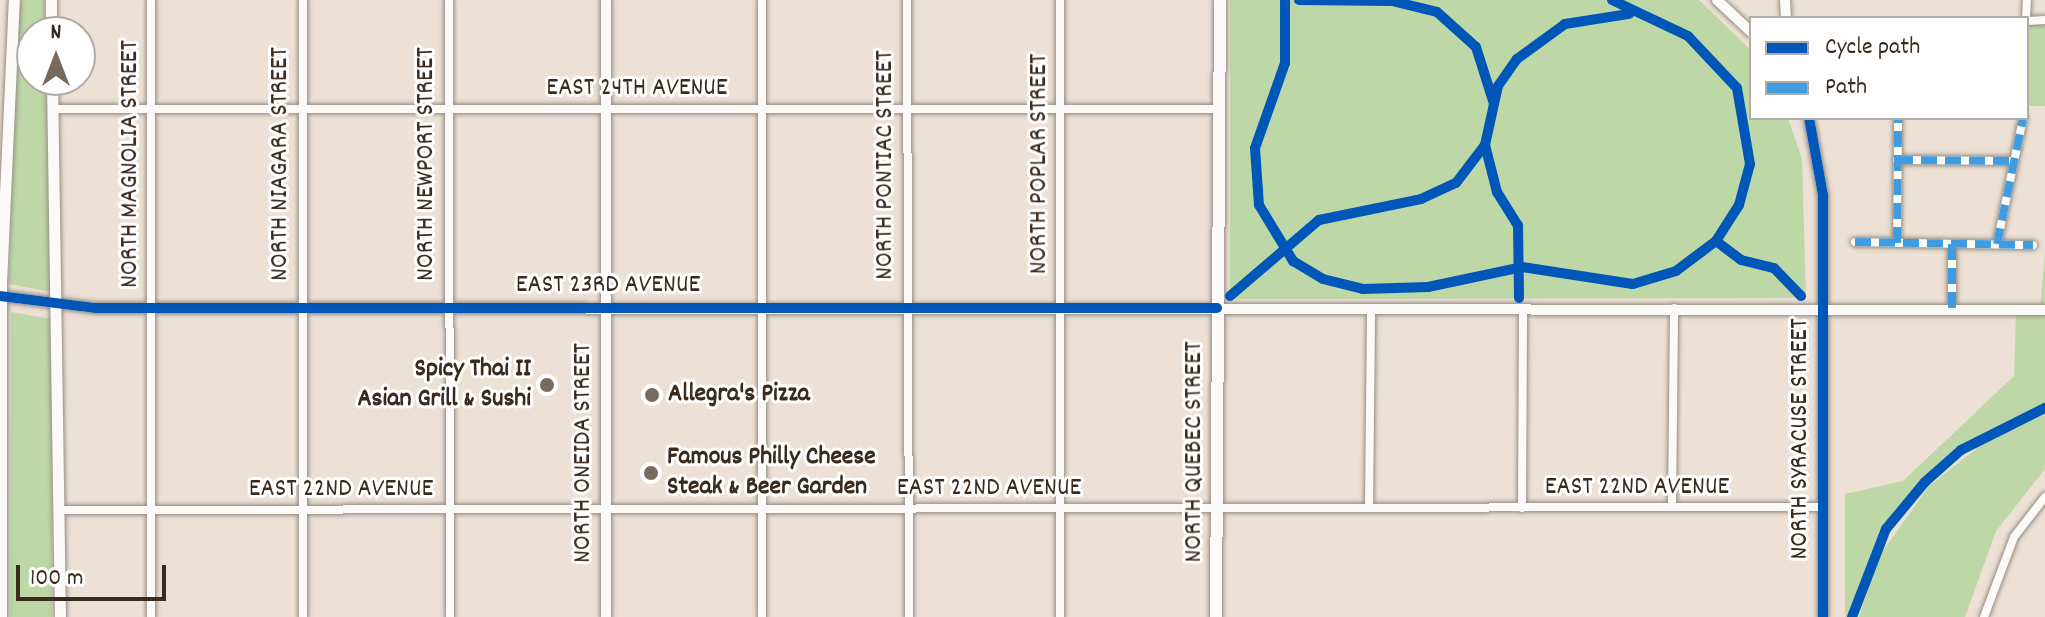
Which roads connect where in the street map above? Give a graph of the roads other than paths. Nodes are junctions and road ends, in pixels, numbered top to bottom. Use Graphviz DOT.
graph roads {
  1 [pos="14,0"];
  2 [pos="151,0"];
  3 [pos="303,0"];
  4 [pos="449,0"];
  5 [pos="606,0"];
  6 [pos="762,0"];
  7 [pos="907,0"];
  8 [pos="1060,0"];
  9 [pos="1220,0"];
  10 [pos="1717,0"];
  11 [pos="1749,30"];
  12 [pos="53,96"];
  13 [pos="54,109"];
  14 [pos="151,109"];
  15 [pos="302,109"];
  16 [pos="449,109"];
  17 [pos="606,109"];
  18 [pos="761,109"];
  19 [pos="908,109"];
  20 [pos="1060,109"];
  21 [pos="1220,109"];
  22 [pos="1809,120"];
  23 [pos="1898,120"];
  24 [pos="2023,120"];
  25 [pos="1897,160"];
  26 [pos="2014,161"];
  27 [pos="1855,242"];
  28 [pos="1897,243"];
  29 [pos="1952,244"];
  30 [pos="1997,244"];
  31 [pos="2033,245"];
  32 [pos="0,296"];
  33 [pos="60,306"];
  34 [pos="151,308"];
  35 [pos="303,308"];
  36 [pos="449,308"];
  37 [pos="606,308"];
  38 [pos="762,308"];
  39 [pos="908,308"];
  40 [pos="1060,308"];
  41 [pos="1217,308"];
  42 [pos="1371,308"];
  43 [pos="1523,308"];
  44 [pos="1674,308"];
  45 [pos="1822,308"];
  46 [pos="1952,309"];
  47 [pos="2045,310"];
  48 [pos="2045,497"];
  49 [pos="1672,507"];
  50 [pos="1823,507"];
  51 [pos="1217,508"];
  52 [pos="1369,508"];
  53 [pos="1522,508"];
  54 [pos="606,509"];
  55 [pos="762,509"];
  56 [pos="908,509"];
  57 [pos="1060,509"];
  58 [pos="60,510"];
  59 [pos="151,510"];
  60 [pos="303,510"];
  61 [pos="449,510"];
  62 [pos="0,597"];
  63 [pos="1,617"];
  64 [pos="60,617"];
  65 [pos="151,617"];
  66 [pos="303,617"];
  67 [pos="450,617"];
  68 [pos="606,617"];
  69 [pos="762,617"];
  70 [pos="909,617"];
  71 [pos="1060,617"];
  72 [pos="1216,617"];
  73 [pos="1823,617"];
  74 [pos="1984,617"];
  1 -- 32 [label="main road"];
  2 -- 14 [label="street, NORTH MAGNOLIA STREET"];
  3 -- 15 [label="street, NORTH NIAGARA STREET"];
  4 -- 16 [label="street, NORTH NEWPORT STREET"];
  5 -- 17 [label="street, NORTH ONEIDA STREET"];
  6 -- 18 [label="street"];
  7 -- 19 [label="street, NORTH PONTIAC STREET"];
  8 -- 20 [label="street, NORTH POPLAR STREET"];
  9 -- 21 [label="main road, NORTH QUEBEC STREET"];
  10 -- 11 [label="street"];
  12 -- 13 [label="main road"];
  13 -- 14 [label="street, EAST 24TH AVENUE"];
  13 -- 33 [label="main road"];
  14 -- 15 [label="street, EAST 24TH AVENUE"];
  14 -- 34 [label="street, NORTH MAGNOLIA STREET"];
  15 -- 16 [label="street, EAST 24TH AVENUE"];
  15 -- 35 [label="street, NORTH NIAGARA STREET"];
  16 -- 17 [label="street, EAST 24TH AVENUE"];
  16 -- 36 [label="street, NORTH NEWPORT STREET"];
  17 -- 18 [label="street, EAST 24TH AVENUE"];
  17 -- 37 [label="street, NORTH ONEIDA STREET"];
  18 -- 19 [label="street, EAST 24TH AVENUE"];
  18 -- 38 [label="street"];
  19 -- 20 [label="street, EAST 24TH AVENUE"];
  19 -- 39 [label="street, NORTH PONTIAC STREET"];
  20 -- 21 [label="street, EAST 24TH AVENUE"];
  20 -- 40 [label="street, NORTH POPLAR STREET"];
  21 -- 41 [label="main road, NORTH QUEBEC STREET"];
  22 -- 45 [label="street, NORTH SYRACUSE STREET"];
  23 -- 25 [label="street"];
  24 -- 26 [label="street"];
  25 -- 26 [label="street"];
  25 -- 28 [label="street"];
  26 -- 30 [label="street"];
  27 -- 28 [label="street"];
  28 -- 29 [label="street"];
  29 -- 30 [label="street"];
  29 -- 46 [label="street"];
  30 -- 31 [label="street"];
  32 -- 33 [label="street, EAST 23RD AVENUE"];
  32 -- 62 [label="main road"];
  33 -- 34 [label="street, EAST 23RD AVENUE"];
  33 -- 58 [label="main road"];
  34 -- 35 [label="street, EAST 23RD AVENUE"];
  34 -- 59 [label="street, NORTH MAGNOLIA STREET"];
  35 -- 36 [label="street, EAST 23RD AVENUE"];
  35 -- 60 [label="street, NORTH NIAGARA STREET"];
  36 -- 37 [label="street, EAST 23RD AVENUE"];
  36 -- 61 [label="street, NORTH NEWPORT STREET"];
  37 -- 38 [label="street, EAST 23RD AVENUE"];
  37 -- 54 [label="street, NORTH ONEIDA STREET"];
  38 -- 39 [label="street, EAST 23RD AVENUE"];
  38 -- 55 [label="street"];
  39 -- 40 [label="street, EAST 23RD AVENUE"];
  39 -- 56 [label="street, NORTH PONTIAC STREET"];
  40 -- 41 [label="street, EAST 23RD AVENUE"];
  40 -- 57 [label="street, NORTH POPLAR STREET"];
  41 -- 42 [label="street, EAST 23RD AVENUE"];
  41 -- 51 [label="main road, NORTH QUEBEC STREET"];
  42 -- 43 [label="street, EAST 23RD AVENUE"];
  42 -- 52 [label="street"];
  43 -- 44 [label="street, EAST 23RD AVENUE"];
  43 -- 53 [label="street"];
  44 -- 45 [label="street, EAST 23RD AVENUE"];
  44 -- 49 [label="street"];
  45 -- 46 [label="street, EAST 23RD AVENUE"];
  45 -- 50 [label="street, NORTH SYRACUSE STREET"];
  46 -- 47 [label="street, EAST 23RD AVENUE"];
  48 -- 74 [label="street"];
  49 -- 50 [label="street, EAST 22ND AVENUE"];
  49 -- 53 [label="street, EAST 22ND AVENUE"];
  50 -- 73 [label="street, NORTH SYRACUSE STREET"];
  51 -- 52 [label="street, EAST 22ND AVENUE"];
  51 -- 57 [label="street, EAST 22ND AVENUE"];
  51 -- 72 [label="main road, NORTH QUEBEC STREET"];
  52 -- 53 [label="street, EAST 22ND AVENUE"];
  54 -- 55 [label="street, EAST 22ND AVENUE"];
  54 -- 61 [label="street, EAST 22ND AVENUE"];
  54 -- 68 [label="street, NORTH ONEIDA STREET"];
  55 -- 56 [label="street, EAST 22ND AVENUE"];
  55 -- 69 [label="street"];
  56 -- 57 [label="street, EAST 22ND AVENUE"];
  56 -- 70 [label="street, NORTH PONTIAC STREET"];
  57 -- 71 [label="street, NORTH POPLAR STREET"];
  58 -- 59 [label="street, EAST 22ND AVENUE"];
  58 -- 64 [label="main road"];
  59 -- 60 [label="street, EAST 22ND AVENUE"];
  59 -- 65 [label="street, NORTH MAGNOLIA STREET"];
  60 -- 61 [label="street, EAST 22ND AVENUE"];
  60 -- 66 [label="street, NORTH NIAGARA STREET"];
  61 -- 67 [label="street, NORTH NEWPORT STREET"];
  62 -- 63 [label="main road"];
}
